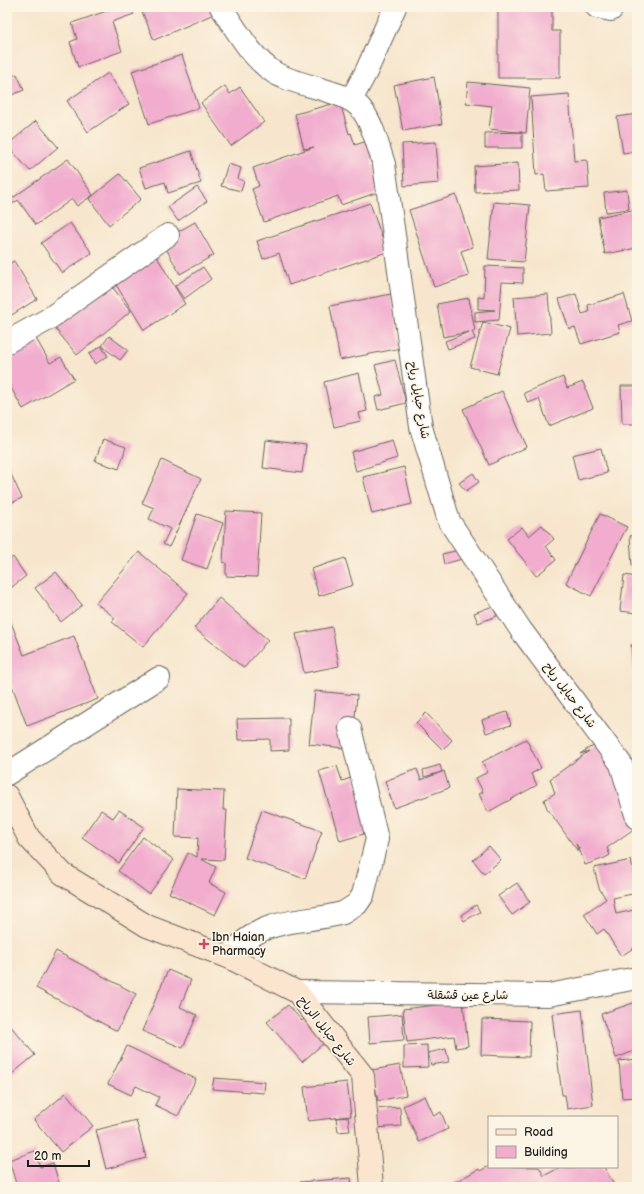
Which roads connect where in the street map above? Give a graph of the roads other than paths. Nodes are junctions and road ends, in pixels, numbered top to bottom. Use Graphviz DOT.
graph roads {
  1 [pos="221,7"];
  2 [pos="396,7"];
  3 [pos="351,100"];
  4 [pos="168,235"];
  5 [pos="7,342"];
  6 [pos="160,678"];
  7 [pos="350,728"];
  8 [pos="7,774"];
  9 [pos="7,796"];
  10 [pos="637,818"];
  11 [pos="228,957"];
  12 [pos="637,978"];
  13 [pos="296,992"];
  14 [pos="372,1187"];
  1 -- 3 [label="street, شارع حبايل رياح"];
  2 -- 3 [label="street"];
  3 -- 10 [label="street, شارع حبايل رياح"];
  4 -- 5 [label="street"];
  6 -- 8 [label="street"];
  7 -- 11 [label="street"];
  9 -- 11 [label="street, شارع حبايل الرياح"];
  11 -- 13 [label="street, شارع حبايل الرياح"];
  12 -- 13 [label="street, شارع عين قشقلة"];
  13 -- 14 [label="street, شارع حبايل الرياح"];
}
